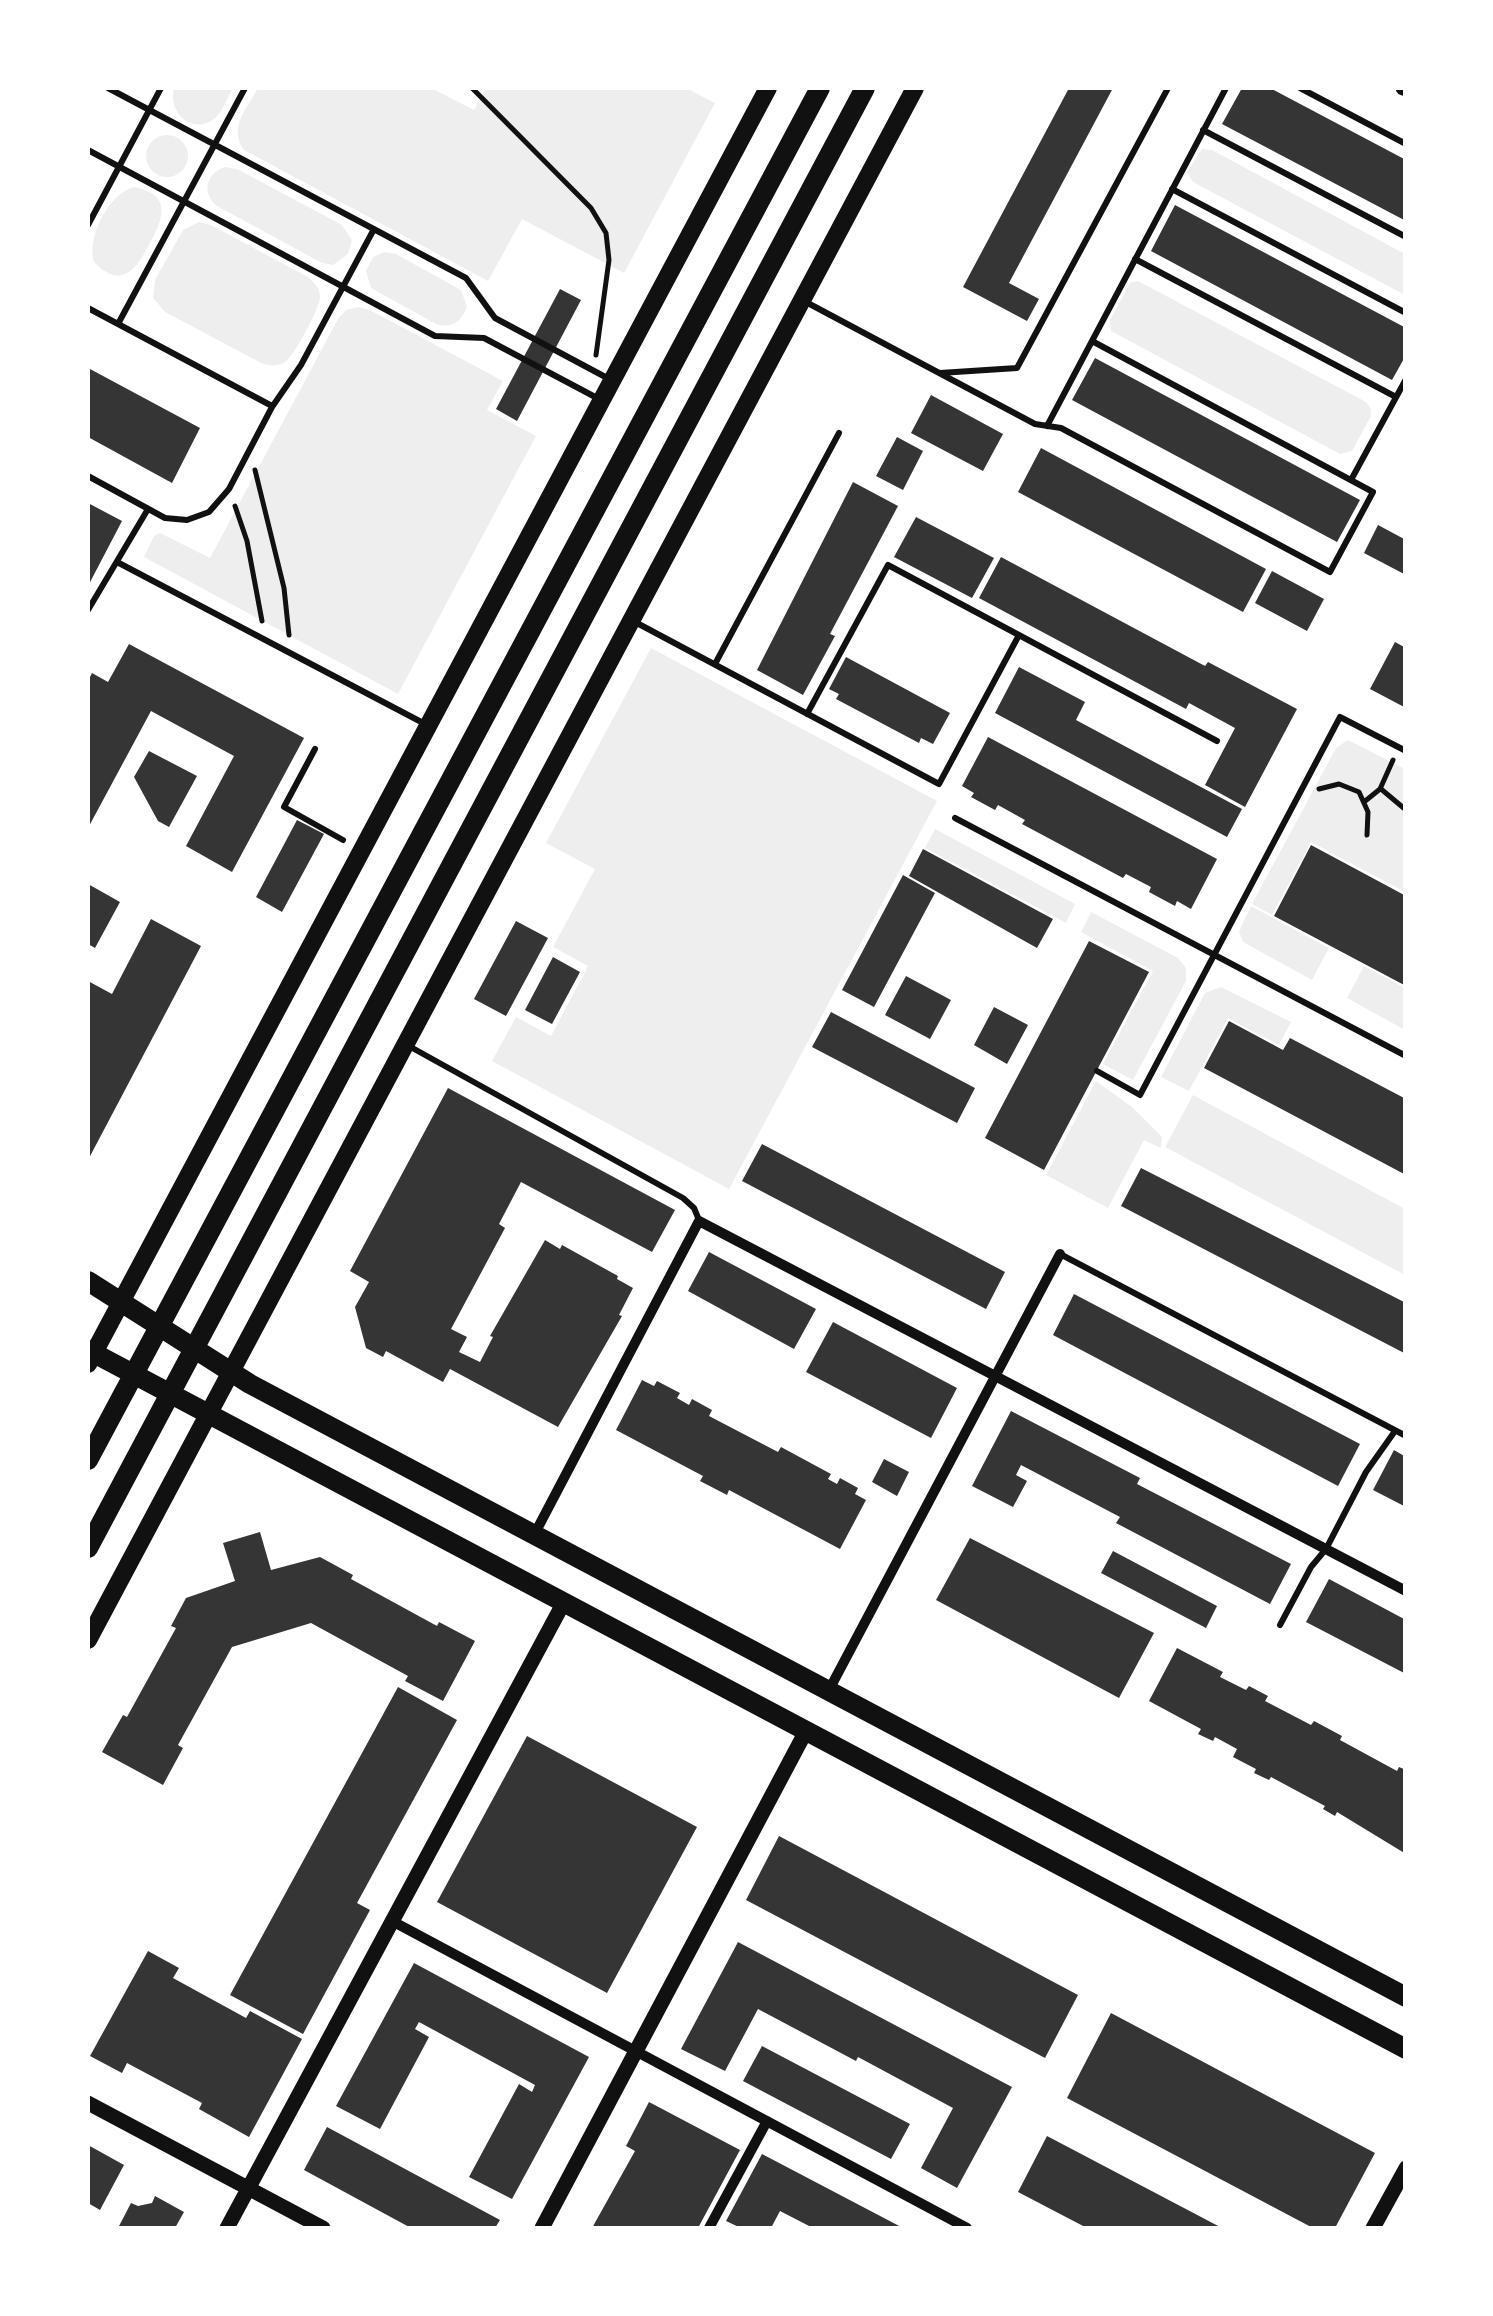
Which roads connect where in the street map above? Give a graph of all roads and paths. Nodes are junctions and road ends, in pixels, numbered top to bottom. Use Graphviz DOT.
graph roads {
  1 [pos="108,88"];
  2 [pos="161,88"];
  3 [pos="245,88"];
  4 [pos="472,88"];
  5 [pos="768,88"];
  6 [pos="820,88"];
  7 [pos="865,88"];
  8 [pos="915,88"];
  9 [pos="1168,88"];
  10 [pos="1226,88"];
  11 [pos="1300,88"];
  12 [pos="149,110"];
  13 [pos="1203,130"];
  14 [pos="214,144"];
  15 [pos="1406,144"];
  16 [pos="88,150"];
  17 [pos="118,167"];
  18 [pos="1172,189"];
  19 [pos="184,202"];
  20 [pos="88,225"];
  21 [pos="374,230"];
  22 [pos="1406,238"];
  23 [pos="1135,260"];
  24 [pos="343,286"];
  25 [pos="802,300"];
  26 [pos="88,308"];
  27 [pos="1406,313"];
  28 [pos="118,324"];
  29 [pos="1092,341"];
  30 [pos="593,371"];
  31 [pos="938,373"];
  32 [pos="1406,379"];
  33 [pos="612,381"];
  34 [pos="1396,398"];
  35 [pos="602,400"];
  36 [pos="272,406"];
  37 [pos="1047,426"];
  38 [pos="840,434"];
  39 [pos="249,450"];
  40 [pos="88,476"];
  41 [pos="1352,480"];
  42 [pos="228,489"];
  43 [pos="148,508"];
  44 [pos="117,562"];
  45 [pos="88,610"];
  46 [pos="632,620"];
  47 [pos="1019,635"];
  48 [pos="264,639"];
  49 [pos="291,653"];
  50 [pos="714,664"];
  51 [pos="807,714"];
  52 [pos="428,725"];
  53 [pos="1218,741"];
  54 [pos="315,749"];
  55 [pos="1402,749"];
  56 [pos="1303,786"];
  57 [pos="1380,788"];
  58 [pos="1364,802"];
  59 [pos="1406,810"];
  60 [pos="954,818"];
  61 [pos="1367,834"];
  62 [pos="343,840"];
  63 [pos="1214,954"];
  64 [pos="405,1044"];
  65 [pos="1406,1056"];
  66 [pos="1096,1071"];
  67 [pos="699,1221"];
  68 [pos="1060,1254"];
  69 [pos="88,1281"];
  70 [pos="121,1301"];
  71 [pos="159,1325"];
  72 [pos="194,1348"];
  73 [pos="89,1356"];
  74 [pos="231,1371"];
  75 [pos="133,1374"];
  76 [pos="996,1376"];
  77 [pos="170,1393"];
  78 [pos="208,1414"];
  79 [pos="1395,1431"];
  80 [pos="1406,1436"];
  81 [pos="88,1460"];
  82 [pos="534,1535"];
  83 [pos="88,1548"];
  84 [pos="1326,1549"];
  85 [pos="1406,1591"];
  86 [pos="564,1602"];
  87 [pos="1280,1625"];
  88 [pos="88,1640"];
  89 [pos="829,1691"];
  90 [pos="806,1730"];
  91 [pos="392,1922"];
  92 [pos="1406,1997"];
  93 [pos="1406,2049"];
  94 [pos="636,2052"];
  95 [pos="88,2103"];
  96 [pos="767,2122"];
  97 [pos="1406,2168"];
  98 [pos="248,2189"];
  99 [pos="227,2228"];
  100 [pos="322,2228"];
  101 [pos="542,2228"];
  102 [pos="708,2228"];
  103 [pos="967,2228"];
  104 [pos="1373,2228"];
  1 -- 12 [label="lane"];
  2 -- 12 [label="lane"];
  3 -- 14 [label="lane"];
  4 -- 30 [label="path"];
  5 -- 33 [label="main road"];
  6 -- 71 [label="main road"];
  7 -- 72 [label="main road"];
  8 -- 25 [label="main road"];
  9 -- 31 [label="lane"];
  10 -- 13 [label="lane"];
  11 -- 15 [label="lane"];
  12 -- 14 [label="lane"];
  12 -- 17 [label="lane"];
  13 -- 18 [label="lane"];
  13 -- 22 [label="lane"];
  14 -- 19 [label="lane"];
  14 -- 21 [label="lane"];
  16 -- 17 [label="lane"];
  17 -- 19 [label="lane"];
  17 -- 20 [label="lane"];
  18 -- 23 [label="lane"];
  18 -- 27 [label="lane"];
  19 -- 24 [label="lane"];
  19 -- 28 [label="lane"];
  21 -- 24 [label="lane"];
  21 -- 30 [label="lane"];
  23 -- 29 [label="lane"];
  23 -- 34 [label="lane"];
  24 -- 35 [label="lane"];
  24 -- 36 [label="lane"];
  25 -- 31 [label="lane"];
  25 -- 46 [label="main road"];
  26 -- 28 [label="lane"];
  28 -- 36 [label="lane"];
  29 -- 37 [label="lane"];
  29 -- 41 [label="lane"];
  30 -- 33 [label="lane"];
  31 -- 37 [label="lane"];
  32 -- 34 [label="lane"];
  33 -- 35 [label="main road"];
  34 -- 41 [label="lane"];
  35 -- 52 [label="main road"];
  36 -- 39 [label="lane"];
  37 -- 41 [label="lane"];
  38 -- 50 [label="lane"];
  39 -- 42 [label="lane"];
  39 -- 49 [label="path"];
  40 -- 43 [label="lane"];
  42 -- 43 [label="lane"];
  42 -- 48 [label="path"];
  43 -- 44 [label="lane"];
  44 -- 45 [label="lane"];
  44 -- 48 [label="lane"];
  46 -- 50 [label="lane"];
  46 -- 64 [label="main road"];
  47 -- 51 [label="lane"];
  47 -- 51 [label="lane"];
  47 -- 53 [label="lane"];
  48 -- 49 [label="lane"];
  49 -- 52 [label="lane"];
  50 -- 51 [label="lane"];
  52 -- 70 [label="main road"];
  54 -- 62 [label="lane"];
  55 -- 56 [label="lane"];
  55 -- 57 [label="path"];
  56 -- 58 [label="path"];
  56 -- 63 [label="lane"];
  57 -- 58 [label="path"];
  57 -- 59 [label="path"];
  58 -- 61 [label="path"];
  60 -- 63 [label="lane"];
  63 -- 65 [label="lane"];
  63 -- 66 [label="lane"];
  64 -- 67 [label="lane"];
  64 -- 74 [label="main road"];
  67 -- 76 [label="street"];
  67 -- 82 [label="street"];
  68 -- 76 [label="street"];
  68 -- 79 [label="lane"];
  69 -- 70 [label="main road"];
  70 -- 71 [label="main road"];
  70 -- 73 [label="main road"];
  71 -- 72 [label="main road"];
  71 -- 75 [label="main road"];
  72 -- 74 [label="main road"];
  72 -- 77 [label="main road"];
  73 -- 75 [label="main road"];
  74 -- 78 [label="main road"];
  74 -- 82 [label="main road"];
  75 -- 77 [label="main road"];
  75 -- 81 [label="main road"];
  76 -- 84 [label="street"];
  76 -- 89 [label="street"];
  77 -- 78 [label="main road"];
  77 -- 83 [label="main road"];
  78 -- 86 [label="main road"];
  78 -- 88 [label="main road"];
  79 -- 80 [label="lane"];
  79 -- 84 [label="lane"];
  82 -- 89 [label="main road"];
  84 -- 85 [label="street"];
  84 -- 87 [label="lane"];
  86 -- 90 [label="main road"];
  86 -- 91 [label="street"];
  89 -- 92 [label="main road"];
  90 -- 93 [label="main road"];
  90 -- 94 [label="street"];
  91 -- 94 [label="street"];
  91 -- 98 [label="street"];
  94 -- 96 [label="street"];
  94 -- 101 [label="street"];
  95 -- 98 [label="street"];
  96 -- 102 [label="street"];
  96 -- 103 [label="street"];
  97 -- 104 [label="street"];
  98 -- 99 [label="street"];
  98 -- 100 [label="street"];
}
